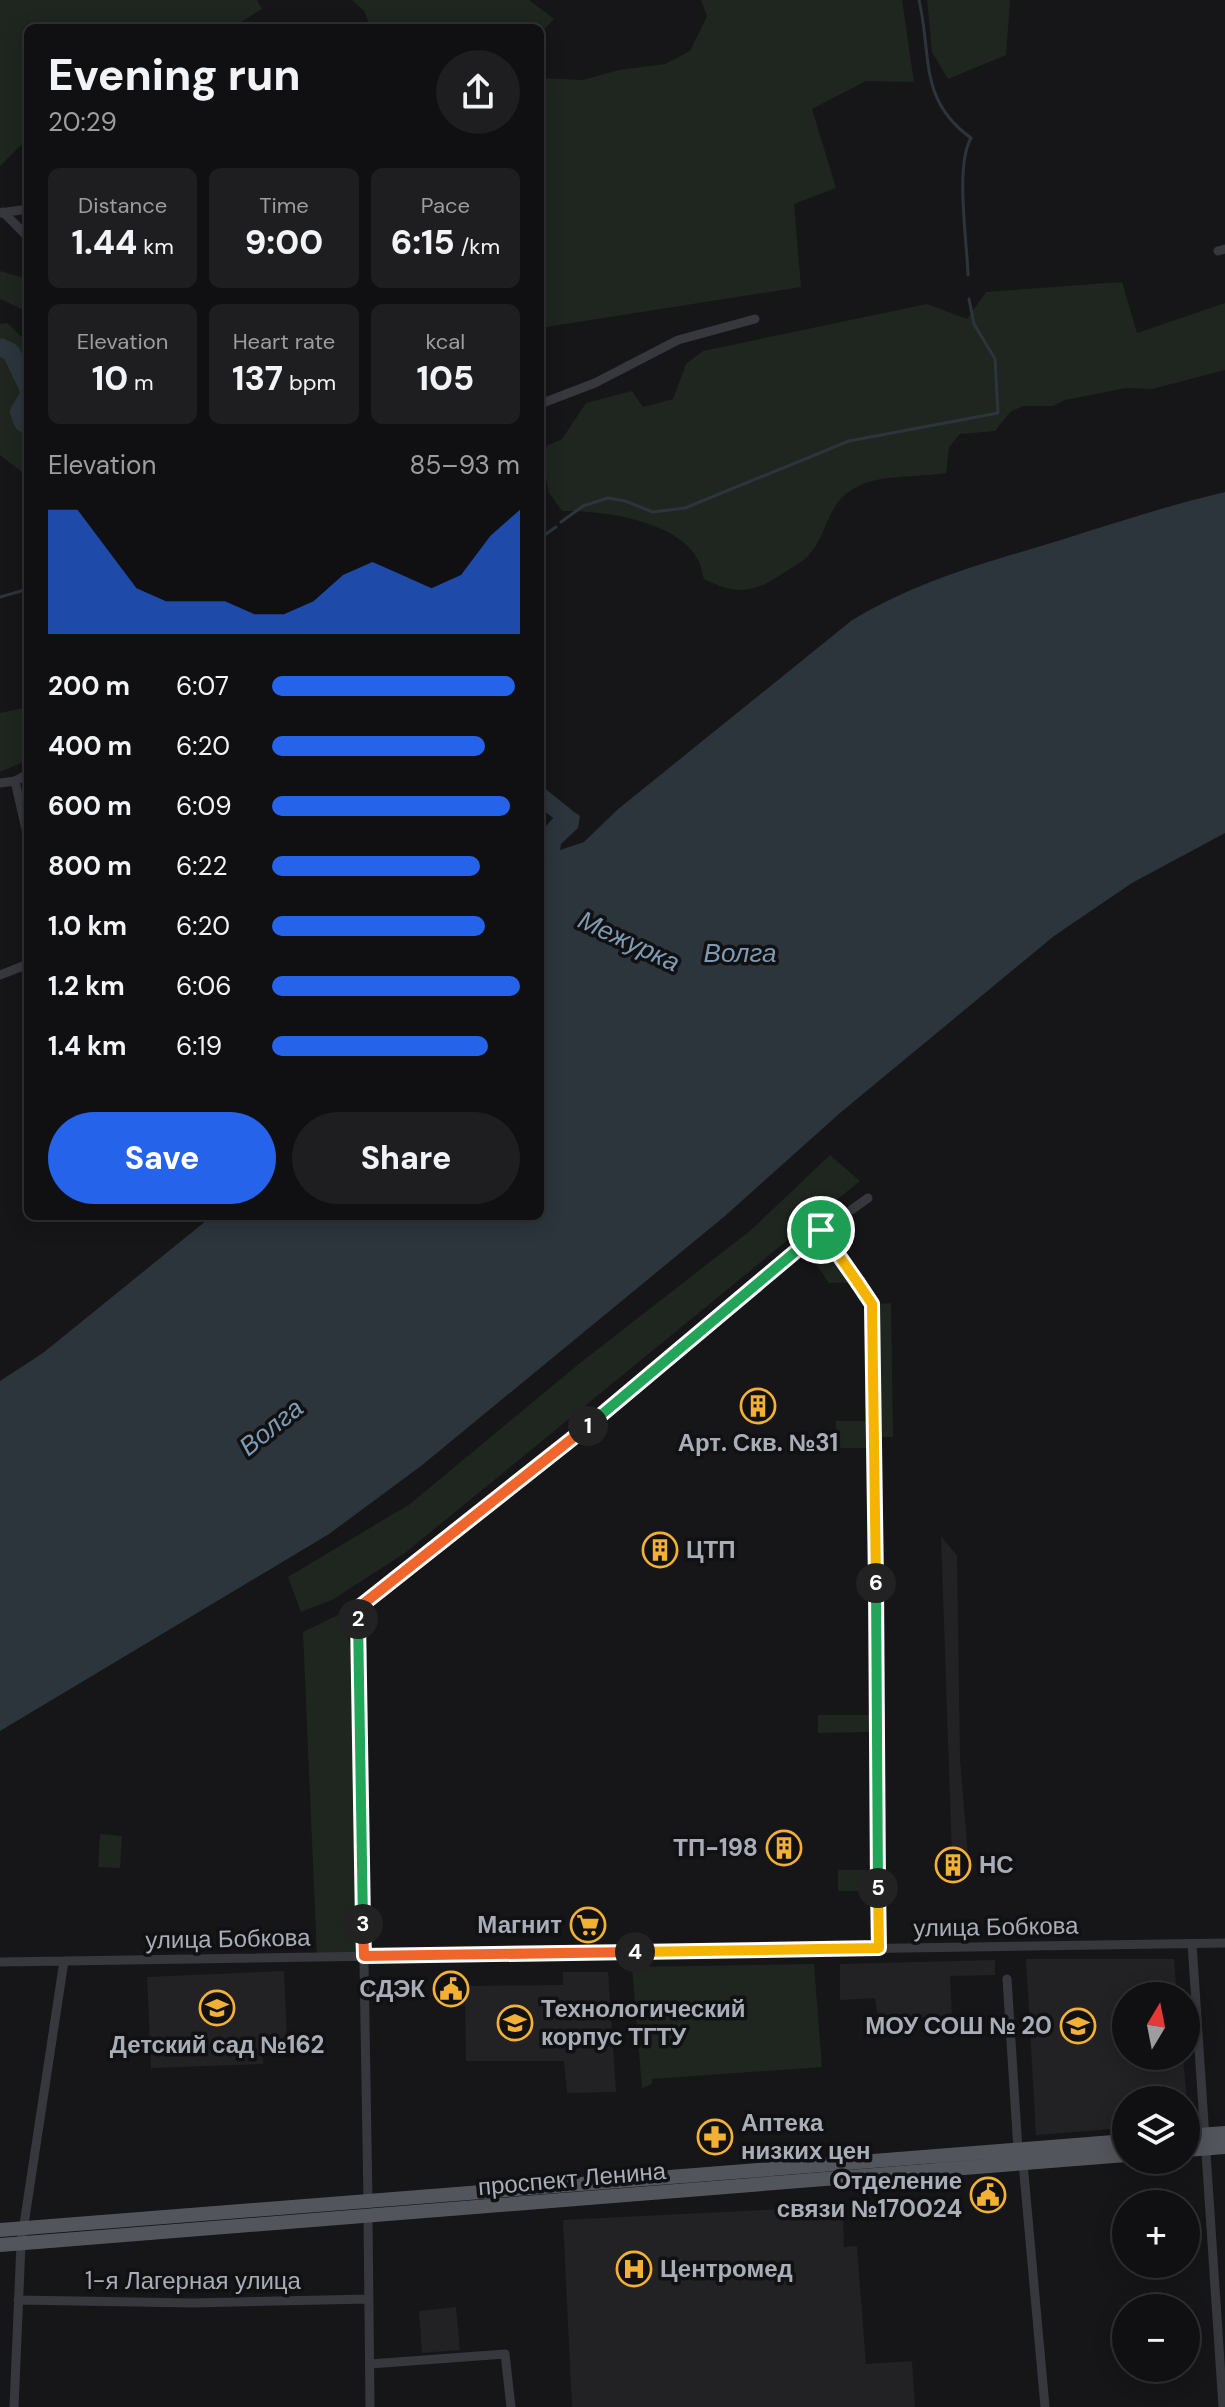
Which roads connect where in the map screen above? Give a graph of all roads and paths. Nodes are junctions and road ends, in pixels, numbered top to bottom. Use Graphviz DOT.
graph roads {
  1 [pos="24,210"];
  2 [pos="1,213"];
  3 [pos="24,233"];
  4 [pos="755,319"];
  5 [pos="544,402"];
  6 [pos="24,776"];
  7 [pos="15,781"];
  8 [pos="0,783"];
  9 [pos="24,820"];
  10 [pos="24,966"];
  11 [pos="0,975"];
  12 [pos="868,1198"];
  13 [pos="821,1230"];
  14 [pos="1225,1943"];
  15 [pos="1192,1944"];
  16 [pos="879,1948"];
  17 [pos="364,1956"];
  18 [pos="64,1961"];
  19 [pos="0,1962"];
  20 [pos="1007,1979"];
  21 [pos="1225,2133"];
  22 [pos="1200,2140"];
  23 [pos="1205,2142"];
  24 [pos="1112,2143"];
  25 [pos="1200,2144"];
  26 [pos="1225,2147"];
  27 [pos="1024,2154"];
  28 [pos="1112,2155"];
  29 [pos="372,2201"];
  30 [pos="368,2217"];
  31 [pos="23,2229"];
  32 [pos="0,2230"];
  33 [pos="21,2244"];
  34 [pos="0,2245"];
  35 [pos="369,2299"];
  36 [pos="18,2300"];
  37 [pos="370,2364"];
  38 [pos="14,2407"];
  39 [pos="370,2407"];
  40 [pos="511,2407"];
  41 [pos="1045,2407"];
  42 [pos="1223,2407"];
  1 -- 2 [label="street"];
  2 -- 3 [label="street"];
  4 -- 5 [label="street"];
  6 -- 7 [label="street"];
  7 -- 8 [label="street"];
  7 -- 9 [label="street"];
  10 -- 11 [label="street"];
  12 -- 13 [label="street"];
  13 -- 16 [label="street"];
  13 -- 17 [label="street"];
  14 -- 15 [label="street, улица Бобкова"];
  15 -- 16 [label="street, улица Бобкова"];
  15 -- 23 [label="street"];
  16 -- 17 [label="street, улица Бобкова"];
  17 -- 18 [label="street, улица Бобкова"];
  17 -- 29 [label="street"];
  18 -- 19 [label="street, улица Бобкова"];
  18 -- 31 [label="street"];
  20 -- 27 [label="street"];
  21 -- 23 [label="main road"];
  22 -- 23 [label="main road"];
  23 -- 25 [label="main road"];
  23 -- 26 [label="main road"];
  23 -- 42 [label="street"];
  24 -- 27 [label="main road, проспект Ленина"];
  27 -- 28 [label="main road, проспект Ленина"];
  27 -- 29 [label="main road, проспект Ленина"];
  27 -- 30 [label="main road, проспект Ленина"];
  27 -- 41 [label="street"];
  29 -- 30 [label="main road"];
  29 -- 31 [label="main road, проспект Ленина"];
  30 -- 33 [label="main road, проспект Ленина"];
  30 -- 35 [label="street"];
  31 -- 32 [label="main road, проспект Ленина"];
  31 -- 33 [label="street"];
  33 -- 34 [label="main road, проспект Ленина"];
  33 -- 36 [label="street"];
  35 -- 36 [label="street, 1-я Лагерная улица"];
  35 -- 37 [label="street"];
  36 -- 38 [label="street"];
  37 -- 39 [label="street"];
  37 -- 40 [label="street"];
}
